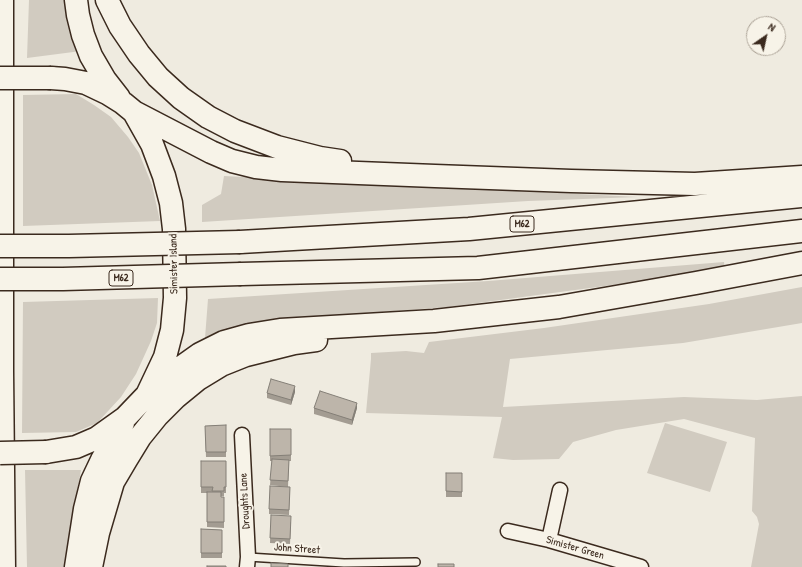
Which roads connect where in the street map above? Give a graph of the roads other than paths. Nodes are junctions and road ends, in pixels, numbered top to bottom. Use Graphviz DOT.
graph roads {
  1 [pos="2,0"];
  2 [pos="76,0"];
  3 [pos="107,0"];
  4 [pos="0,78"];
  5 [pos="128,108"];
  6 [pos="435,176"];
  7 [pos="802,177"];
  8 [pos="802,196"];
  9 [pos="802,231"];
  10 [pos="0,246"];
  11 [pos="802,263"];
  12 [pos="0,279"];
  13 [pos="434,321"];
  14 [pos="147,395"];
  15 [pos="125,418"];
  16 [pos="242,435"];
  17 [pos="0,453"];
  18 [pos="560,490"];
  19 [pos="508,531"];
  20 [pos="549,540"];
  21 [pos="247,562"];
  22 [pos="416,562"];
  23 [pos="4,567"];
  24 [pos="76,567"];
  25 [pos="91,567"];
  26 [pos="641,567"];
  1 -- 23 [label="highway"];
  2 -- 5 [label="highway"];
  3 -- 6 [label="highway"];
  4 -- 5 [label="highway, Simister Island, bridge"];
  5 -- 6 [label="highway"];
  5 -- 14 [label="highway, Simister Island"];
  6 -- 7 [label="highway"];
  8 -- 10 [label="highway, M62, bridge"];
  9 -- 12 [label="highway, M62, bridge"];
  11 -- 13 [label="highway"];
  13 -- 14 [label="highway"];
  13 -- 25 [label="highway"];
  14 -- 15 [label="highway, Simister Island"];
  15 -- 17 [label="highway, Simister Island, bridge"];
  15 -- 24 [label="highway"];
  16 -- 21 [label="street, Droughts Lane"];
  18 -- 20 [label="street"];
  19 -- 20 [label="street, Simister Green"];
  20 -- 26 [label="street, Simister Green"];
  21 -- 22 [label="lane, John Street"];
}
